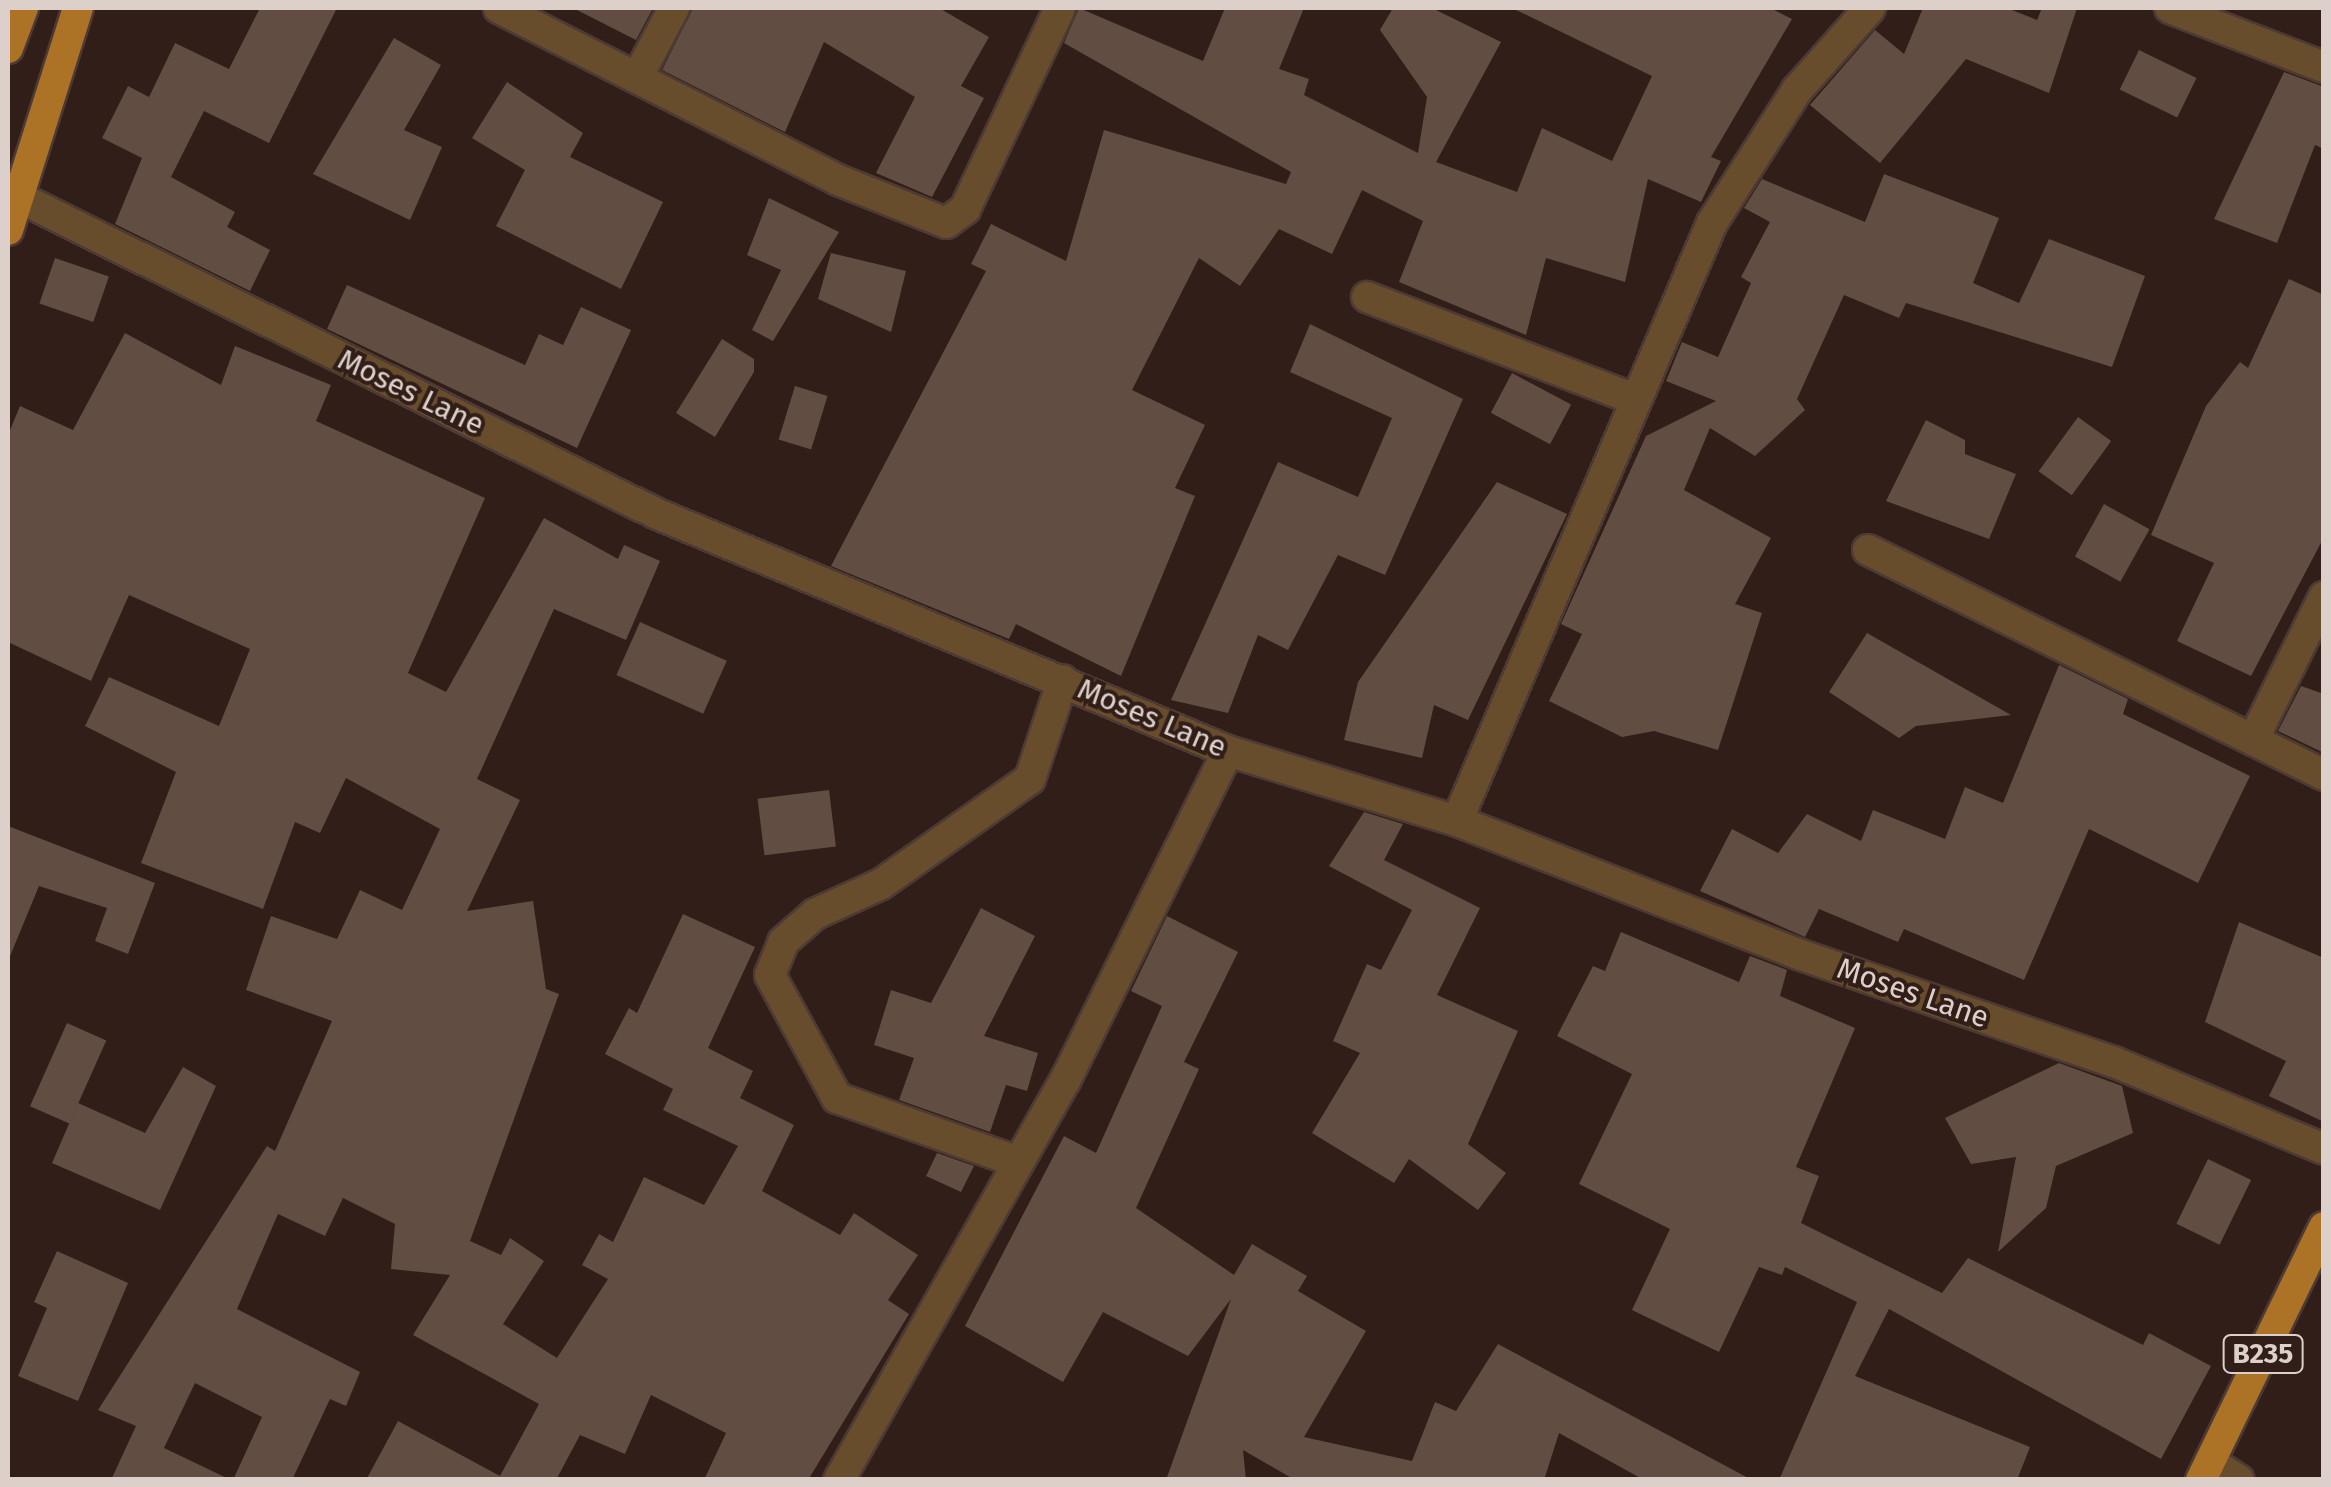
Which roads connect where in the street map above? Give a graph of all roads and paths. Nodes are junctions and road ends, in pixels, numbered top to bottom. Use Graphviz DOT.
graph roads {
  1 [pos="23,8"];
  2 [pos="78,8"];
  3 [pos="499,8"];
  4 [pos="674,8"];
  5 [pos="1060,8"];
  6 [pos="1870,8"];
  7 [pos="2170,8"];
  8 [pos="8,48"];
  9 [pos="2324,67"];
  10 [pos="638,76"];
  11 [pos="18,196"];
  12 [pos="8,230"];
  13 [pos="1367,297"];
  14 [pos="1632,398"];
  15 [pos="1868,550"];
  16 [pos="2324,597"];
  17 [pos="1063,680"];
  18 [pos="2253,740"];
  19 [pos="1228,751"];
  20 [pos="2324,775"];
  21 [pos="1457,822"];
  22 [pos="2324,1149"];
  23 [pos="1018,1162"];
  24 [pos="2324,1227"];
  25 [pos="2206,1471"];
  26 [pos="838,1480"];
  27 [pos="2239,1480"];
  1 -- 8 [label="main road"];
  2 -- 11 [label="main road"];
  3 -- 10 [label="street"];
  4 -- 10 [label="street"];
  5 -- 10 [label="street"];
  6 -- 14 [label="street"];
  7 -- 9 [label="street"];
  11 -- 12 [label="main road"];
  11 -- 17 [label="street, Moses Lane"];
  13 -- 14 [label="street"];
  14 -- 21 [label="street"];
  15 -- 18 [label="street"];
  16 -- 18 [label="street"];
  17 -- 19 [label="street, Moses Lane"];
  17 -- 23 [label="street"];
  18 -- 20 [label="street"];
  19 -- 21 [label="street, Moses Lane"];
  19 -- 23 [label="street"];
  21 -- 22 [label="street, Moses Lane"];
  23 -- 26 [label="street"];
  24 -- 25 [label="main road, B235"];
  25 -- 27 [label="street"];
}
